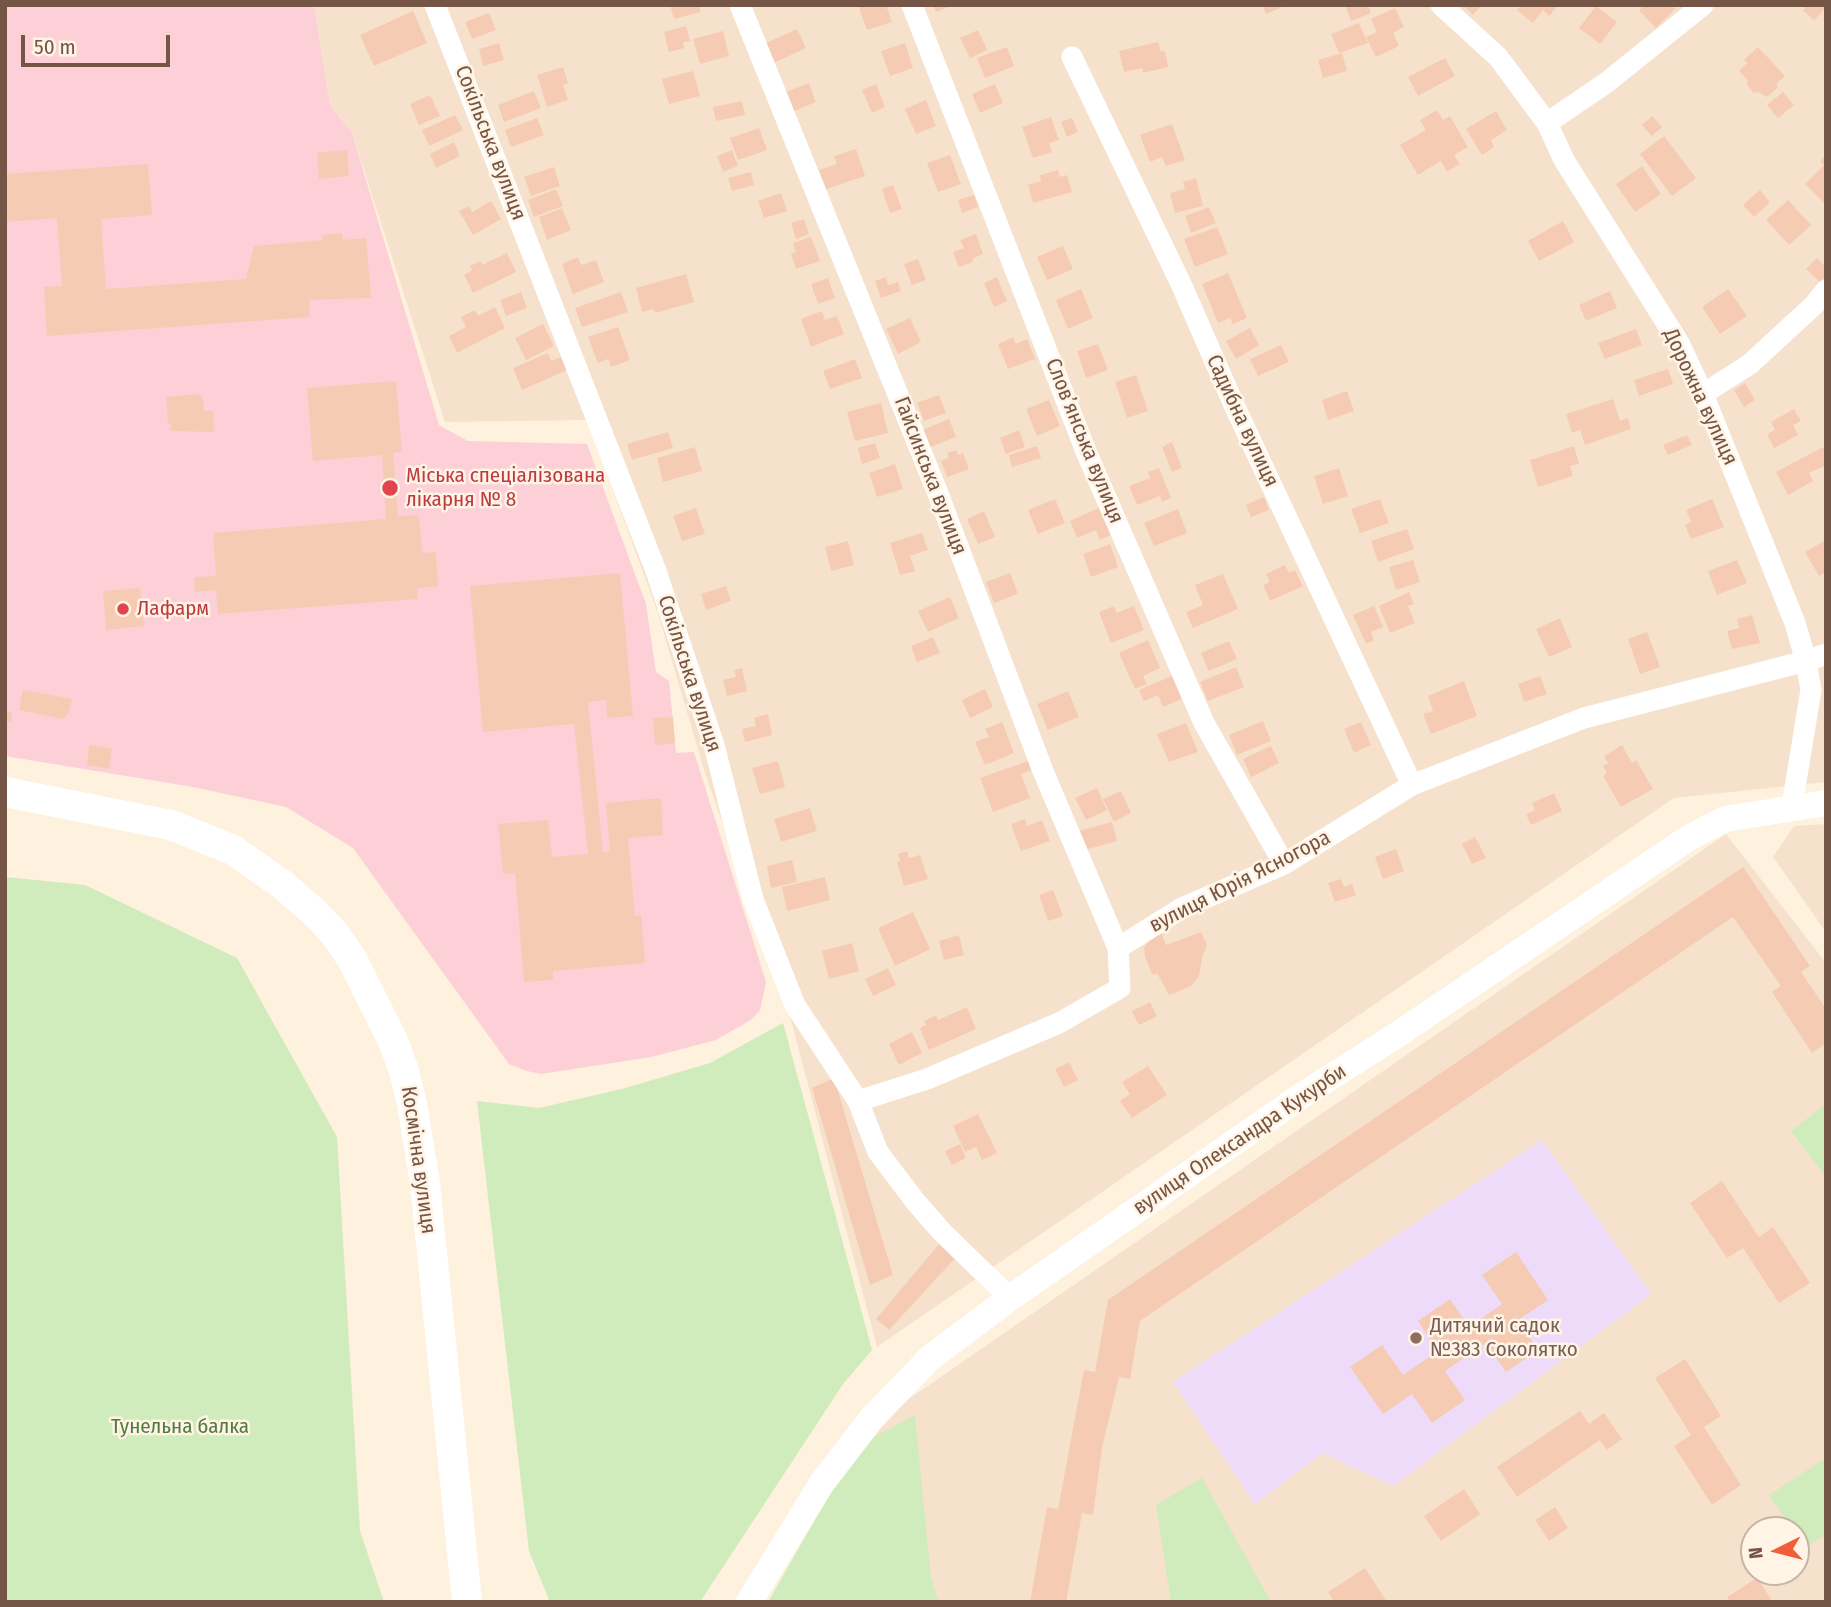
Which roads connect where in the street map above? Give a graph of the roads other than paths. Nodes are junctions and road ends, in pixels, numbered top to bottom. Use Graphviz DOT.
graph roads {
  1 [pos="435,5"];
  2 [pos="740,5"];
  3 [pos="912,5"];
  4 [pos="1441,5"];
  5 [pos="1703,5"];
  6 [pos="1072,57"];
  7 [pos="1548,122"];
  8 [pos="1826,290"];
  9 [pos="1703,394"];
  10 [pos="1816,657"];
  11 [pos="1412,785"];
  12 [pos="5,792"];
  13 [pos="1826,803"];
  14 [pos="1793,806"];
  15 [pos="1284,864"];
  16 [pos="1118,948"];
  17 [pos="858,1101"];
  18 [pos="1010,1298"];
  19 [pos="467,1602"];
  20 [pos="749,1602"];
  1 -- 17 [label="street, Сокільська вулиця"];
  2 -- 16 [label="street, Гайсинська вулиця"];
  3 -- 15 [label="street, Словʼянська вулиця"];
  4 -- 7 [label="street, Дорожна вулиця"];
  5 -- 7 [label="street"];
  6 -- 11 [label="street, Садибна вулиця"];
  7 -- 9 [label="street, Дорожна вулиця"];
  8 -- 9 [label="street"];
  9 -- 10 [label="street, Дорожна вулиця"];
  10 -- 11 [label="street, вулиця Юрія Ясногора"];
  10 -- 14 [label="street, Дорожна вулиця"];
  11 -- 15 [label="street, вулиця Юрія Ясногора"];
  12 -- 19 [label="main road, Космічна вулиця"];
  13 -- 14 [label="street, вулиця Олександра Кукурби"];
  14 -- 18 [label="street, вулиця Олександра Кукурби"];
  15 -- 16 [label="street, вулиця Юрія Ясногора"];
  16 -- 17 [label="street"];
  17 -- 18 [label="street, Сокільська вулиця"];
  18 -- 20 [label="street, вулиця Олександра Кукурби"];
}
